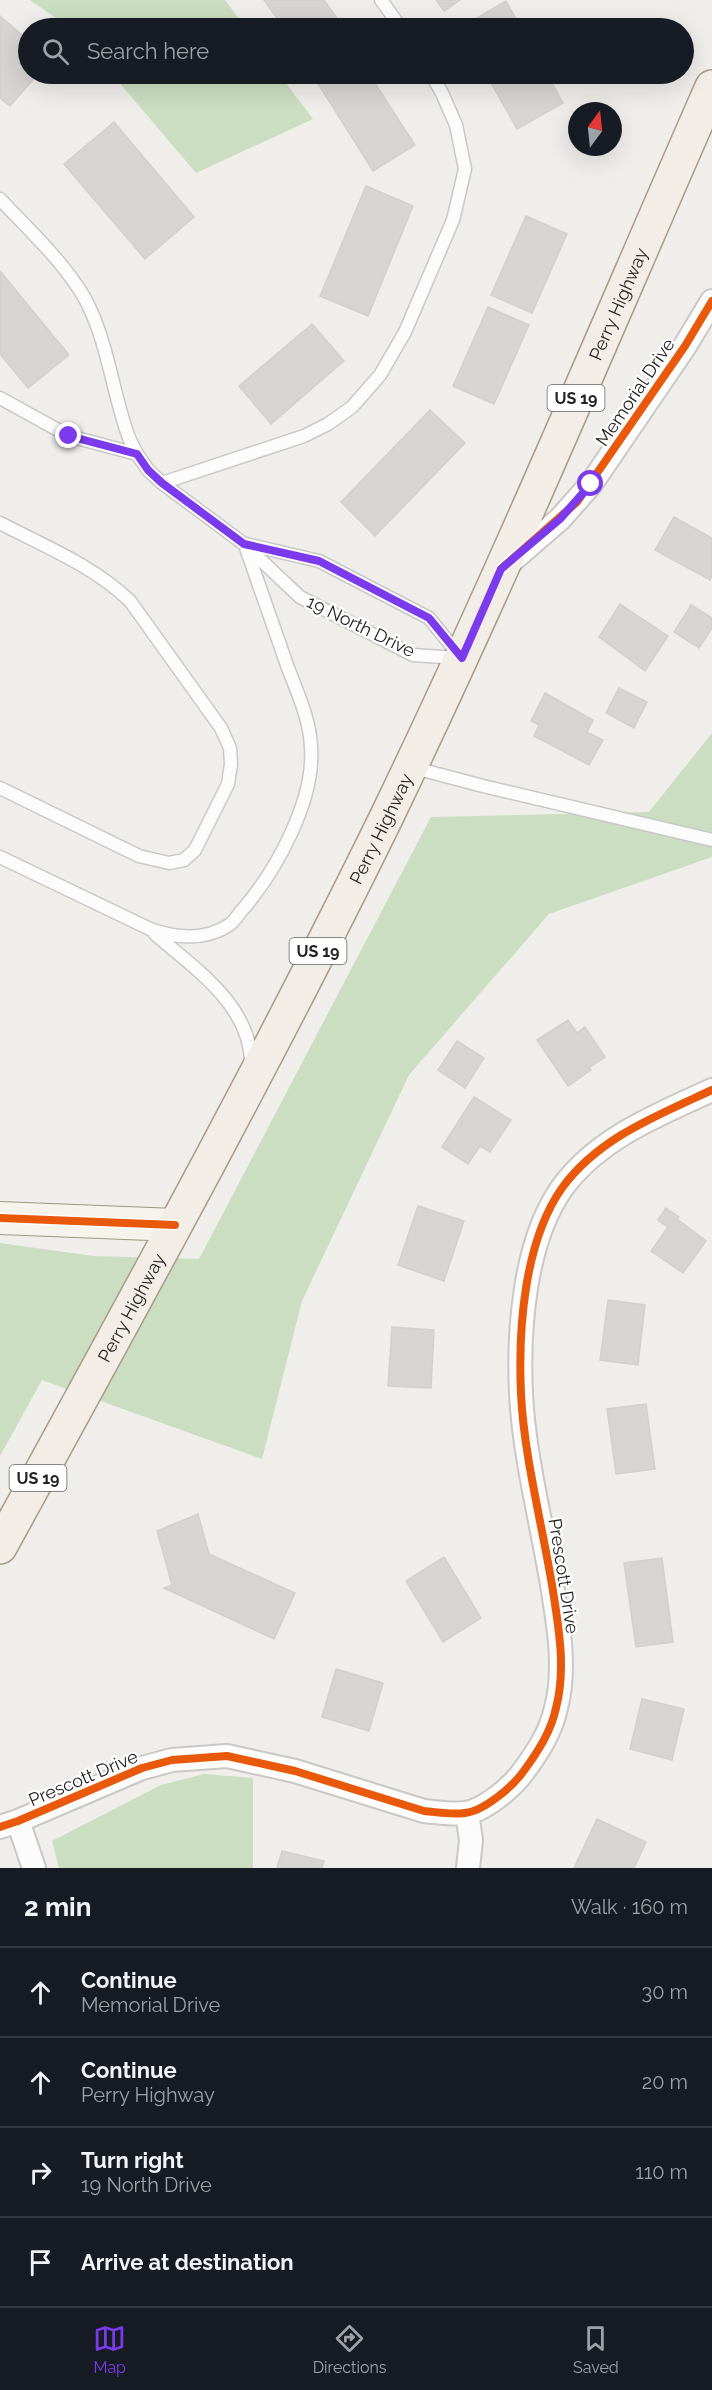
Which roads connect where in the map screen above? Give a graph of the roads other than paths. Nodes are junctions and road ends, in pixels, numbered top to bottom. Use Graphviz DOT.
graph roads {
  1 [pos="381,0"];
  2 [pos="394,18"];
  3 [pos="437,84"];
  4 [pos="712,87"];
  5 [pos="0,199"];
  6 [pos="712,302"];
  7 [pos="0,398"];
  8 [pos="137,454"];
  9 [pos="162,483"];
  10 [pos="0,523"];
  11 [pos="244,544"];
  12 [pos="501,569"];
  13 [pos="462,658"];
  14 [pos="410,766"];
  15 [pos="0,788"];
  16 [pos="712,840"];
  17 [pos="0,857"];
  18 [pos="150,929"];
  19 [pos="250,1084"];
  20 [pos="712,1090"];
  21 [pos="0,1218"];
  22 [pos="175,1225"];
  23 [pos="0,1547"];
  24 [pos="467,1813"];
  25 [pos="9,1824"];
  26 [pos="34,1868"];
  27 [pos="468,1868"];
  1 -- 2 [label="lane"];
  3 -- 9 [label="lane"];
  4 -- 12 [label="main road, Perry Highway / US 19"];
  5 -- 8 [label="lane, 19 North Drive"];
  6 -- 12 [label="street, Memorial Drive"];
  7 -- 8 [label="lane"];
  8 -- 9 [label="lane, 19 North Drive"];
  9 -- 11 [label="lane, 19 North Drive"];
  10 -- 15 [label="lane"];
  11 -- 13 [label="lane, 19 North Drive"];
  11 -- 13 [label="lane, 19 North Drive"];
  11 -- 18 [label="lane"];
  12 -- 13 [label="main road, Perry Highway / US 19"];
  13 -- 14 [label="main road, Perry Highway / US 19"];
  14 -- 16 [label="lane"];
  14 -- 19 [label="main road, Perry Highway / US 19"];
  17 -- 18 [label="lane"];
  18 -- 19 [label="lane"];
  19 -- 22 [label="main road, Perry Highway / US 19"];
  20 -- 24 [label="street, Prescott Drive"];
  21 -- 22 [label="street"];
  22 -- 23 [label="main road, Perry Highway / US 19"];
  24 -- 25 [label="street, Prescott Drive"];
  24 -- 27 [label="street"];
  25 -- 26 [label="street"];
}
